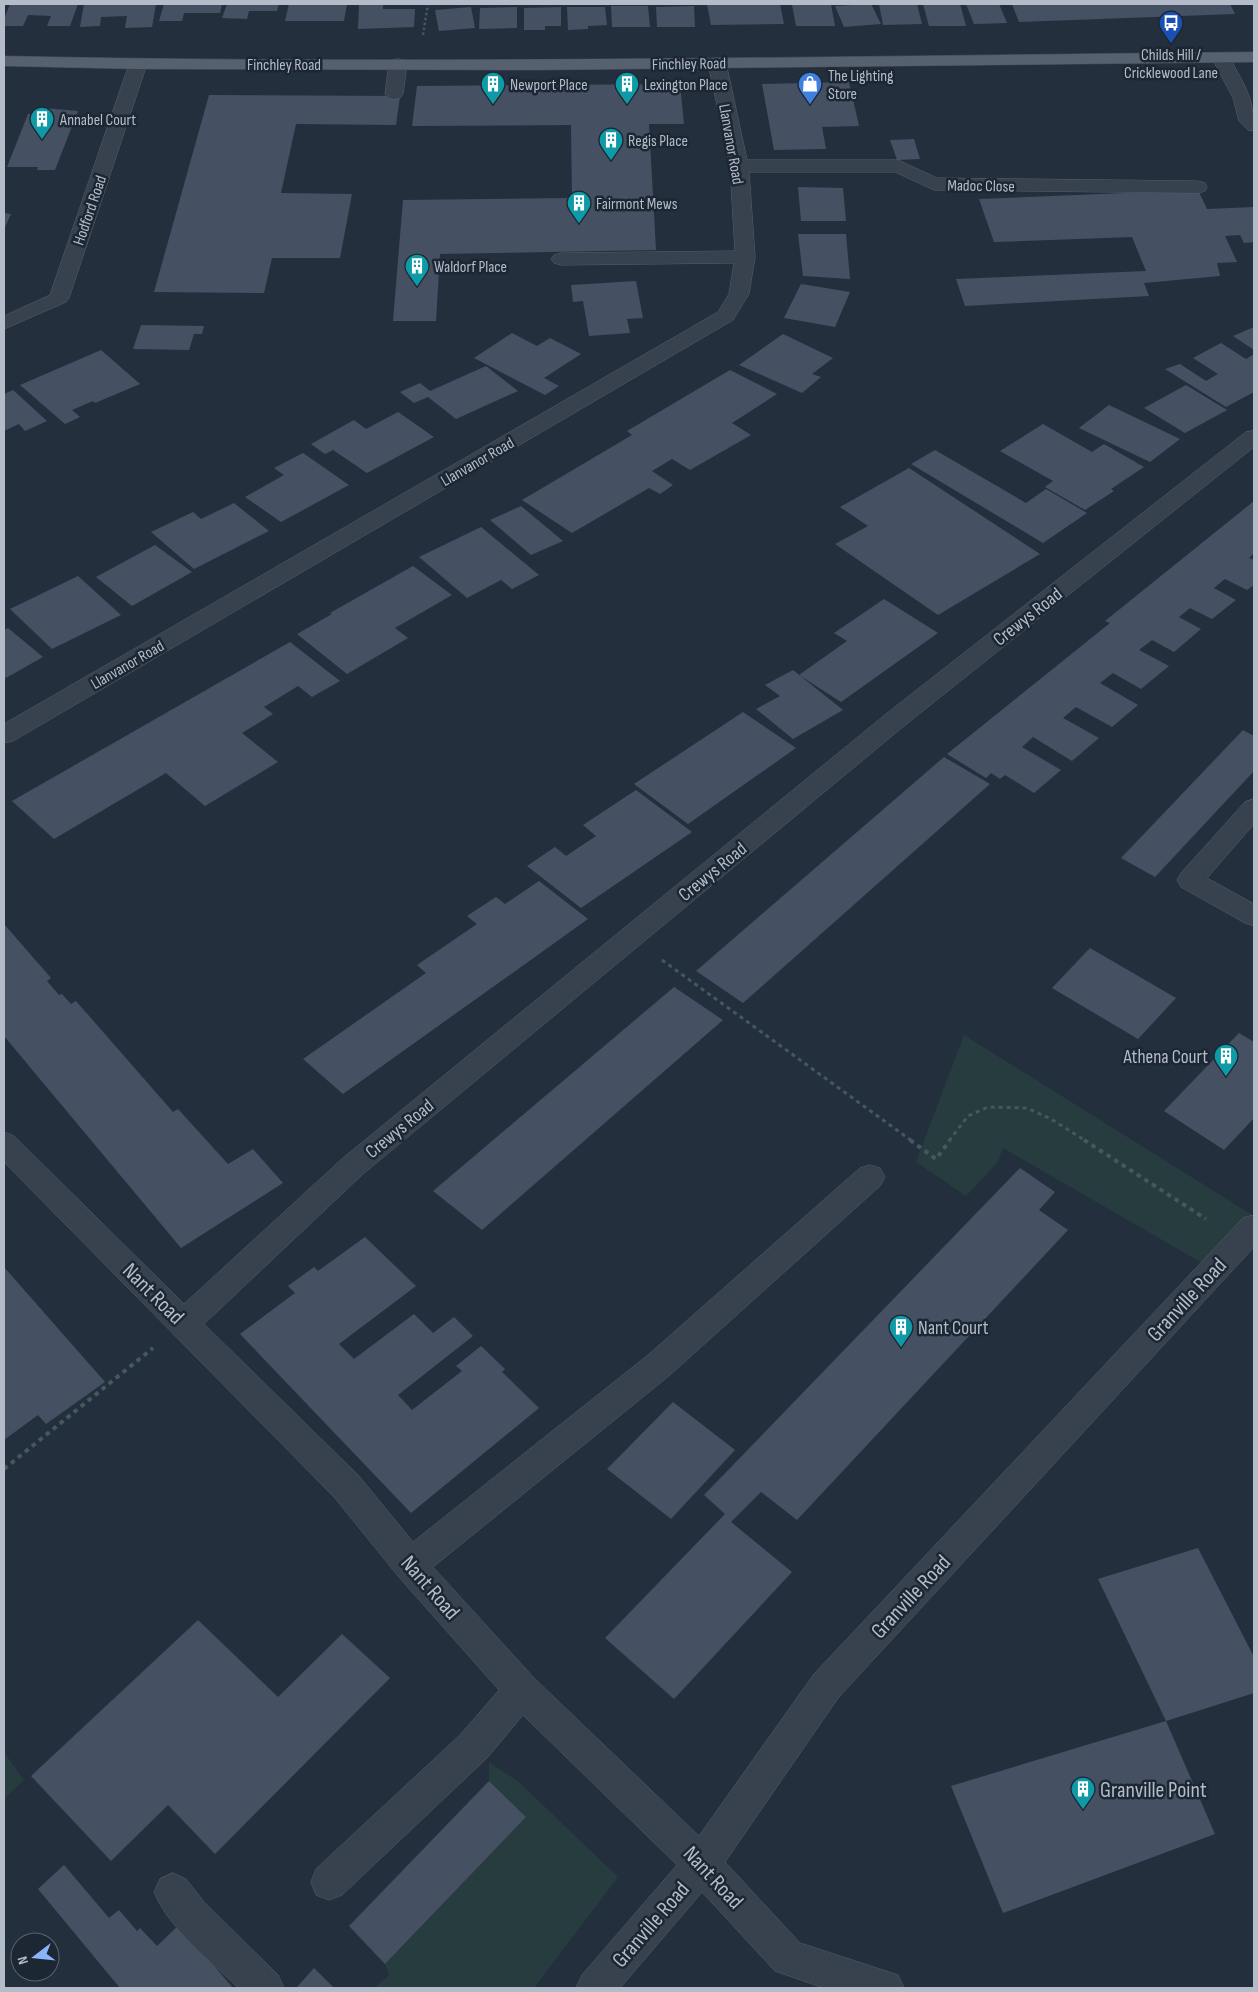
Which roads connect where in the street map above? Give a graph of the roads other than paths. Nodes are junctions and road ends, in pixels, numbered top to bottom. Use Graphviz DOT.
graph roads {
  1 [pos="1254,57"];
  2 [pos="1221,58"];
  3 [pos="4,61"];
  4 [pos="717,63"];
  5 [pos="138,64"];
  6 [pos="398,64"];
  7 [pos="394,94"];
  8 [pos="1248,97"];
  9 [pos="1254,126"];
  10 [pos="738,166"];
  11 [pos="1198,187"];
  12 [pos="745,257"];
  13 [pos="561,260"];
  14 [pos="4,323"];
  15 [pos="1253,439"];
  16 [pos="4,735"];
  17 [pos="1254,808"];
  18 [pos="1254,916"];
  19 [pos="4,1144"];
  20 [pos="870,1177"];
  21 [pos="1247,1234"];
  22 [pos="184,1323"];
  23 [pos="410,1565"];
  24 [pos="522,1690"];
  25 [pos="702,1864"];
  26 [pos="329,1882"];
  27 [pos="173,1892"];
  28 [pos="265,1988"];
  29 [pos="594,1988"];
  30 [pos="885,1988"];
  1 -- 2 [label="main road, Finchley Road"];
  2 -- 4 [label="main road, Finchley Road"];
  2 -- 8 [label="street"];
  3 -- 5 [label="main road, Finchley Road"];
  4 -- 6 [label="main road, Finchley Road"];
  4 -- 10 [label="street, Llanvanor Road"];
  5 -- 6 [label="main road, Finchley Road"];
  5 -- 14 [label="street, Hodford Road"];
  6 -- 7 [label="street"];
  8 -- 9 [label="street"];
  10 -- 11 [label="street, Madoc Close"];
  10 -- 12 [label="street, Llanvanor Road"];
  12 -- 13 [label="street"];
  12 -- 16 [label="street, Llanvanor Road"];
  15 -- 22 [label="street, Crewys Road"];
  17 -- 18 [label="street"];
  19 -- 22 [label="street, Nant Road"];
  20 -- 23 [label="street"];
  21 -- 25 [label="street, Granville Road"];
  22 -- 23 [label="street, Nant Road"];
  23 -- 24 [label="street, Nant Road"];
  24 -- 25 [label="street, Nant Road"];
  24 -- 26 [label="street"];
  25 -- 29 [label="street, Granville Road"];
  25 -- 30 [label="street, Nant Road"];
  27 -- 28 [label="street"];
}
